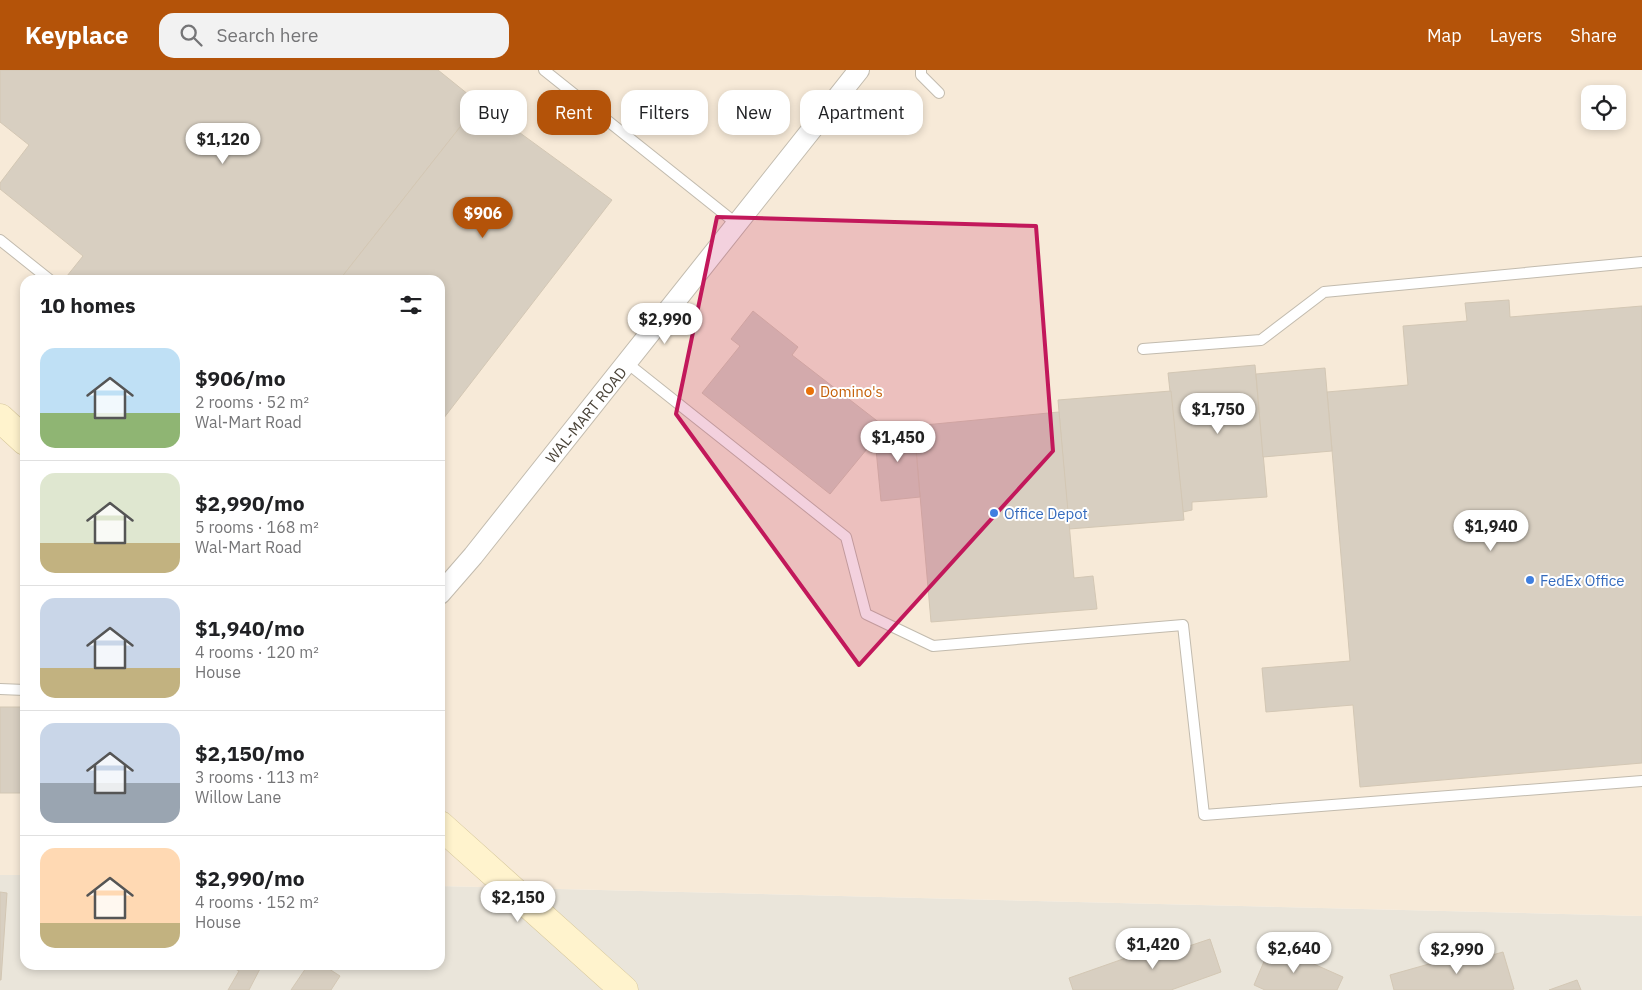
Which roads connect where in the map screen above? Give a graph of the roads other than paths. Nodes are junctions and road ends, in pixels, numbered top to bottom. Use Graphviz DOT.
graph roads {
  1 [pos="544,70"];
  2 [pos="859,70"];
  3 [pos="921,70"];
  4 [pos="939,93"];
  5 [pos="738,224"];
  6 [pos="0,240"];
  7 [pos="1642,262"];
  8 [pos="44,275"];
  9 [pos="1144,349"];
  10 [pos="627,363"];
  11 [pos="0,418"];
  12 [pos="20,436"];
  13 [pos="445,588"];
  14 [pos="0,688"];
  15 [pos="20,690"];
  16 [pos="1642,781"];
  17 [pos="445,829"];
  18 [pos="624,990"];
  1 -- 5 [label="lane"];
  2 -- 5 [label="street, WAL-MART ROAD"];
  3 -- 4 [label="lane"];
  5 -- 10 [label="street, WAL-MART ROAD"];
  6 -- 8 [label="lane"];
  7 -- 9 [label="lane"];
  10 -- 13 [label="street, WAL-MART ROAD"];
  10 -- 16 [label="lane"];
  11 -- 12 [label="street"];
  14 -- 15 [label="lane"];
  17 -- 18 [label="street"];
}
